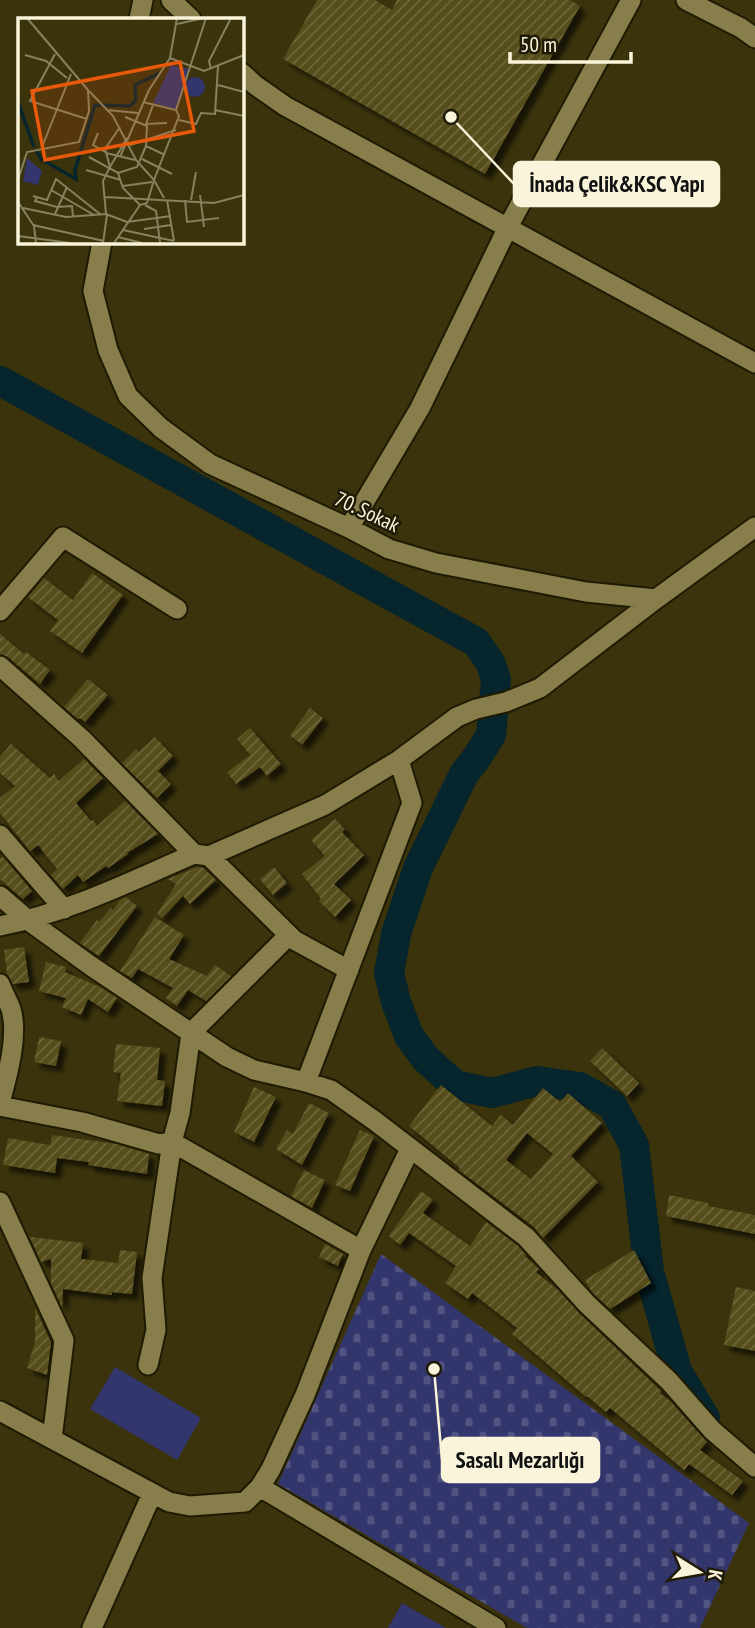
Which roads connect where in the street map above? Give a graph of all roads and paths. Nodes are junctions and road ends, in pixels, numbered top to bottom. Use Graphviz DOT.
graph roads {
  1 [pos="143,0"];
  2 [pos="171,0"];
  3 [pos="631,0"];
  4 [pos="686,0"];
  5 [pos="139,18"];
  6 [pos="190,18"];
  7 [pos="755,38"];
  8 [pos="243,74"];
  9 [pos="508,227"];
  10 [pos="102,243"];
  11 [pos="755,363"];
  12 [pos="755,527"];
  13 [pos="349,528"];
  14 [pos="656,599"];
  15 [pos="177,609"];
  16 [pos="0,611"];
  17 [pos="0,666"];
  18 [pos="398,760"];
  19 [pos="0,835"];
  20 [pos="201,855"];
  21 [pos="0,896"];
  22 [pos="64,909"];
  23 [pos="29,920"];
  24 [pos="0,926"];
  25 [pos="289,935"];
  26 [pos="349,970"];
  27 [pos="0,984"];
  28 [pos="191,1033"];
  29 [pos="306,1082"];
  30 [pos="0,1105"];
  31 [pos="172,1142"];
  32 [pos="410,1149"];
  33 [pos="0,1202"];
  34 [pos="361,1250"];
  35 [pos="148,1365"];
  36 [pos="0,1411"];
  37 [pos="52,1439"];
  38 [pos="755,1467"];
  39 [pos="260,1487"];
  40 [pos="152,1494"];
  41 [pos="92,1628"];
  42 [pos="496,1628"];
  1 -- 5 [label="street"];
  2 -- 6 [label="street"];
  3 -- 9 [label="street"];
  4 -- 7 [label="street"];
  8 -- 9 [label="street"];
  9 -- 11 [label="street"];
  9 -- 13 [label="street"];
  10 -- 13 [label="street, 70. Sokak"];
  12 -- 14 [label="street"];
  13 -- 14 [label="street, 70. Sokak"];
  14 -- 18 [label="street"];
  15 -- 16 [label="street"];
  17 -- 20 [label="street"];
  18 -- 20 [label="street"];
  18 -- 26 [label="street"];
  19 -- 22 [label="street"];
  20 -- 22 [label="street"];
  20 -- 25 [label="street"];
  21 -- 23 [label="street"];
  22 -- 23 [label="street"];
  23 -- 24 [label="street"];
  23 -- 28 [label="street"];
  25 -- 26 [label="street"];
  25 -- 28 [label="street"];
  26 -- 29 [label="street"];
  27 -- 30 [label="street"];
  28 -- 29 [label="street"];
  28 -- 31 [label="street"];
  29 -- 32 [label="street"];
  30 -- 31 [label="street"];
  31 -- 34 [label="street"];
  31 -- 35 [label="street"];
  32 -- 34 [label="street"];
  32 -- 38 [label="street"];
  33 -- 37 [label="street"];
  34 -- 39 [label="street"];
  36 -- 37 [label="street"];
  37 -- 40 [label="street"];
  39 -- 40 [label="street"];
  39 -- 42 [label="street"];
  40 -- 41 [label="street"];
}
